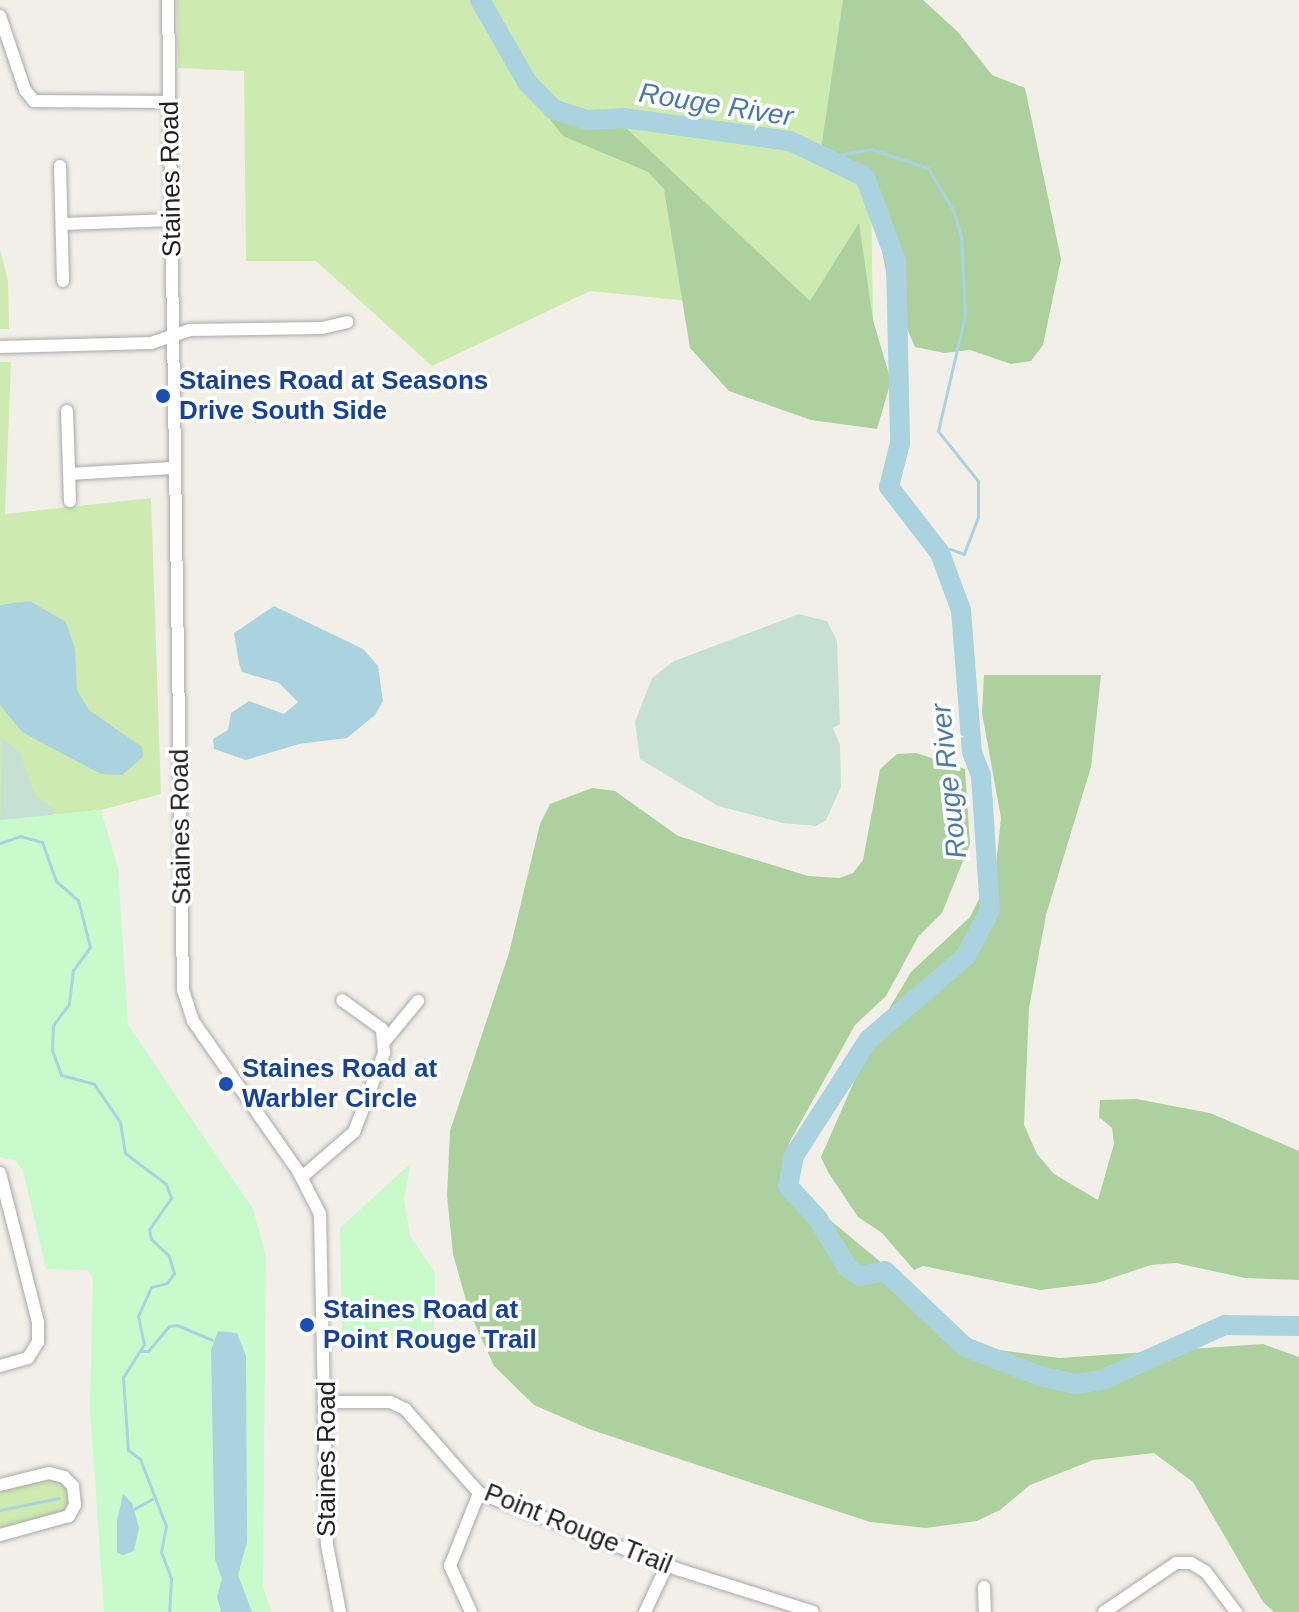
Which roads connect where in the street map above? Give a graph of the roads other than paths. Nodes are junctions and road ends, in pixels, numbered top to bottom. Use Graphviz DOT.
graph roads {
  1 [pos="168,0"];
  2 [pos="0,16"];
  3 [pos="170,102"];
  4 [pos="60,166"];
  5 [pos="172,220"];
  6 [pos="63,224"];
  7 [pos="63,281"];
  8 [pos="347,322"];
  9 [pos="172,336"];
  10 [pos="0,347"];
  11 [pos="67,411"];
  12 [pos="175,468"];
  13 [pos="70,474"];
  14 [pos="70,501"];
  15 [pos="342,1000"];
  16 [pos="418,1001"];
  17 [pos="385,1041"];
  18 [pos="0,1173"];
  19 [pos="302,1177"];
  20 [pos="0,1366"];
  21 [pos="326,1402"];
  22 [pos="0,1485"];
  23 [pos="479,1493"];
  24 [pos="0,1535"];
  25 [pos="667,1565"];
  26 [pos="984,1587"];
  27 [pos="792,1609"];
  28 [pos="340,1612"];
  29 [pos="471,1612"];
  30 [pos="645,1612"];
  31 [pos="813,1612"];
  32 [pos="985,1612"];
  33 [pos="1104,1612"];
  34 [pos="1236,1612"];
  1 -- 3 [label="street, Staines Road"];
  2 -- 3 [label="street"];
  3 -- 5 [label="street, Staines Road"];
  4 -- 6 [label="street"];
  5 -- 6 [label="street"];
  5 -- 9 [label="street, Staines Road"];
  6 -- 7 [label="street"];
  8 -- 9 [label="street"];
  9 -- 10 [label="street"];
  9 -- 12 [label="street, Staines Road"];
  11 -- 13 [label="street"];
  12 -- 13 [label="street"];
  12 -- 19 [label="street, Staines Road"];
  13 -- 14 [label="street"];
  15 -- 17 [label="street"];
  16 -- 17 [label="street"];
  17 -- 19 [label="street"];
  18 -- 20 [label="street"];
  19 -- 21 [label="street, Staines Road"];
  21 -- 23 [label="street, Point Rouge Trail"];
  21 -- 28 [label="street, Staines Road"];
  22 -- 24 [label="street"];
  23 -- 25 [label="street, Point Rouge Trail"];
  23 -- 29 [label="street"];
  25 -- 27 [label="street, Point Rouge Trail"];
  25 -- 30 [label="street"];
  26 -- 32 [label="street"];
  27 -- 31 [label="street, Point Rouge Trail"];
  33 -- 34 [label="street"];
}
